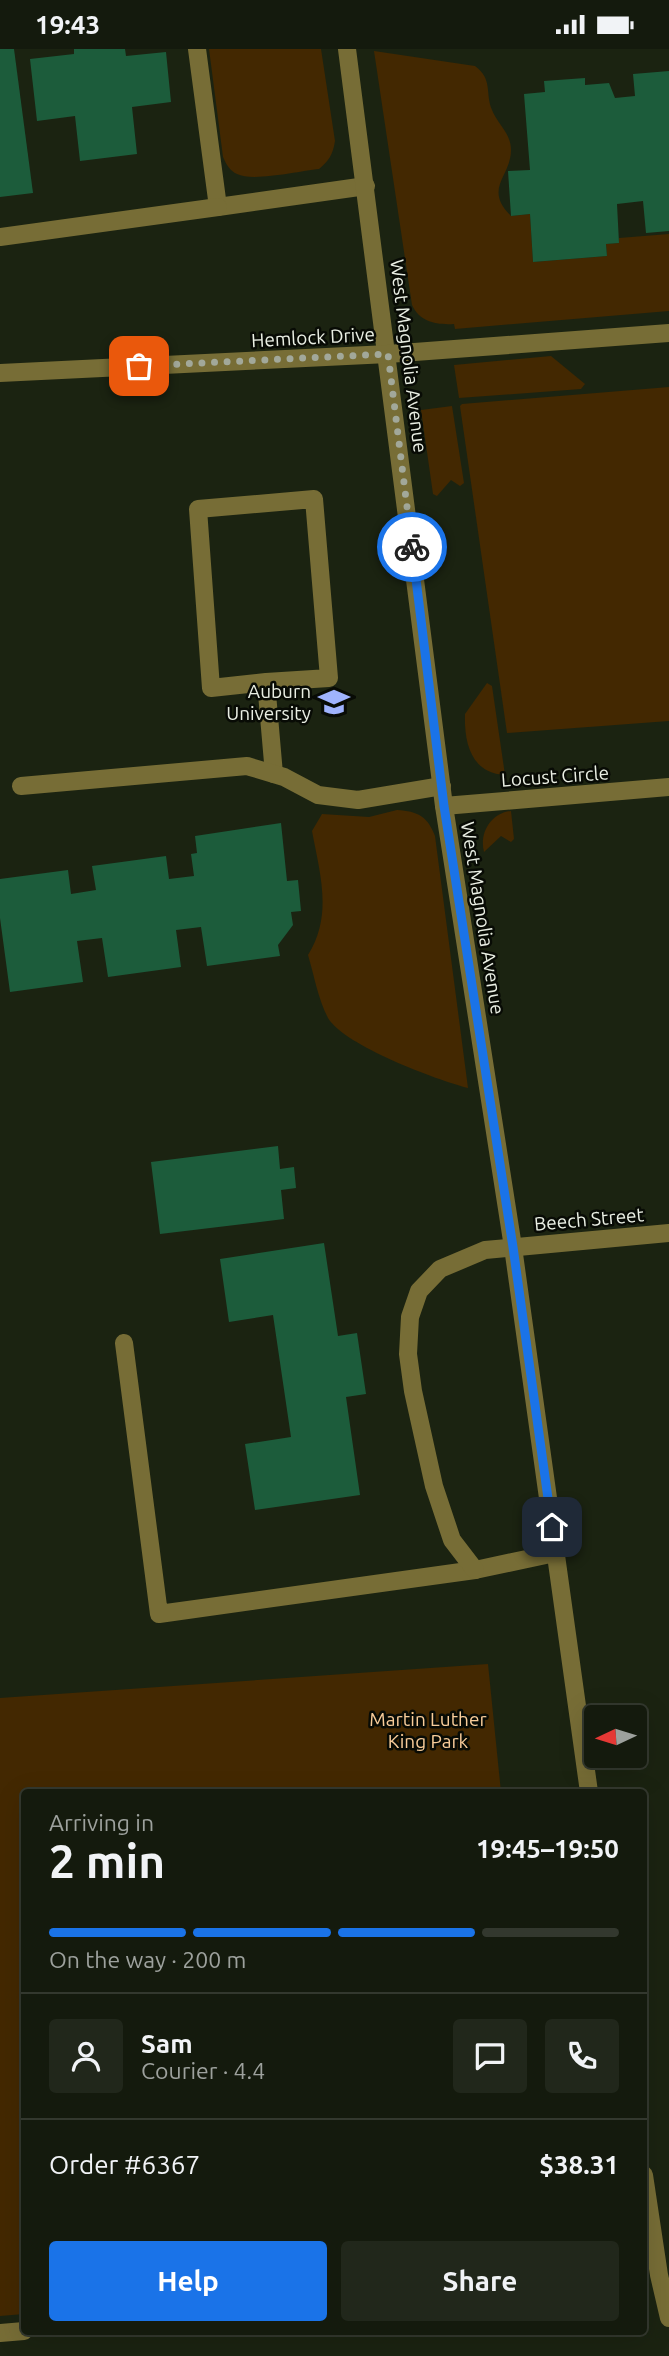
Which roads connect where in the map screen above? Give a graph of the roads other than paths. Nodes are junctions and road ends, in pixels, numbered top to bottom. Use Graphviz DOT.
graph roads {
  1 [pos="197,49"];
  2 [pos="347,49"];
  3 [pos="366,186"];
  4 [pos="218,207"];
  5 [pos="0,237"];
  6 [pos="669,333"];
  7 [pos="388,354"];
  8 [pos="0,373"];
  9 [pos="266,682"];
  10 [pos="274,774"];
  11 [pos="21,786"];
  12 [pos="442,786"];
  13 [pos="669,787"];
  14 [pos="444,806"];
  15 [pos="669,1233"];
  16 [pos="513,1247"];
  17 [pos="124,1343"];
  18 [pos="555,1553"];
  19 [pos="475,1570"];
  20 [pos="589,1789"];
  21 [pos="647,2218"];
  22 [pos="651,2276"];
  23 [pos="669,2318"];
  24 [pos="21,2331"];
  25 [pos="0,2333"];
  1 -- 4 [label="street"];
  2 -- 3 [label="street, West Magnolia Avenue"];
  3 -- 4 [label="street"];
  3 -- 7 [label="street, West Magnolia Avenue"];
  4 -- 5 [label="street"];
  6 -- 7 [label="street, Hemlock Drive"];
  7 -- 8 [label="street, Hemlock Drive"];
  7 -- 12 [label="street, West Magnolia Avenue"];
  9 -- 9 [label="street"];
  9 -- 10 [label="street"];
  10 -- 11 [label="street"];
  10 -- 12 [label="street"];
  12 -- 14 [label="street, West Magnolia Avenue"];
  13 -- 14 [label="street, Locust Circle"];
  14 -- 16 [label="street, West Magnolia Avenue"];
  15 -- 16 [label="street, Beech Street"];
  16 -- 18 [label="street, West Magnolia Avenue"];
  16 -- 19 [label="street, Beech Street"];
  17 -- 19 [label="street"];
  18 -- 19 [label="street"];
  18 -- 20 [label="street, West Magnolia Avenue"];
  21 -- 22 [label="street"];
  22 -- 23 [label="street"];
  24 -- 25 [label="street"];
}
